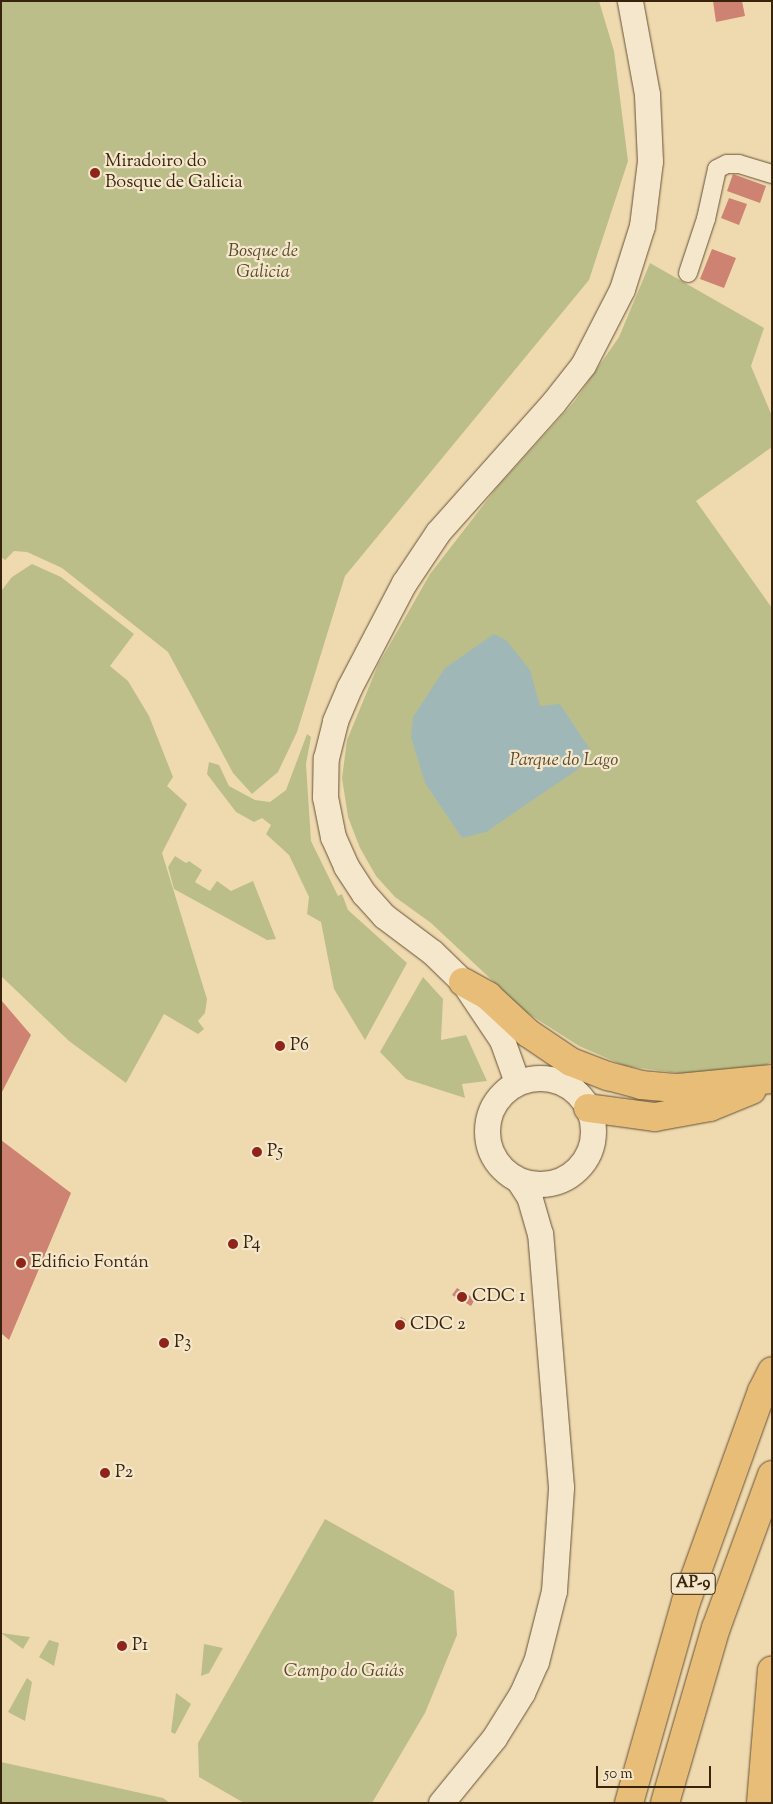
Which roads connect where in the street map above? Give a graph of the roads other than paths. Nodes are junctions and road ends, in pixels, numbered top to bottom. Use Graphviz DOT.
graph roads {
  1 [pos="630,1"];
  2 [pos="772,174"];
  3 [pos="688,273"];
  4 [pos="463,982"];
  5 [pos="772,1081"];
  6 [pos="517,1082"];
  7 [pos="588,1108"];
  8 [pos="566,1178"];
  9 [pos="519,1180"];
  10 [pos="540,1234"];
  11 [pos="772,1371"];
  12 [pos="772,1475"];
  13 [pos="772,1670"];
  14 [pos="443,1801"];
  15 [pos="629,1803"];
  16 [pos="664,1803"];
  17 [pos="761,1803"];
  1 -- 4 [label="street"];
  2 -- 3 [label="street"];
  4 -- 5 [label="highway"];
  4 -- 6 [label="street"];
  5 -- 7 [label="highway"];
  6 -- 7 [label="street"];
  6 -- 9 [label="street"];
  7 -- 8 [label="street"];
  8 -- 9 [label="street"];
  8 -- 10 [label="street"];
  9 -- 10 [label="street"];
  10 -- 14 [label="street"];
  11 -- 15 [label="highway, AP-9"];
  12 -- 16 [label="highway, AP-9"];
  13 -- 17 [label="highway"];
}
